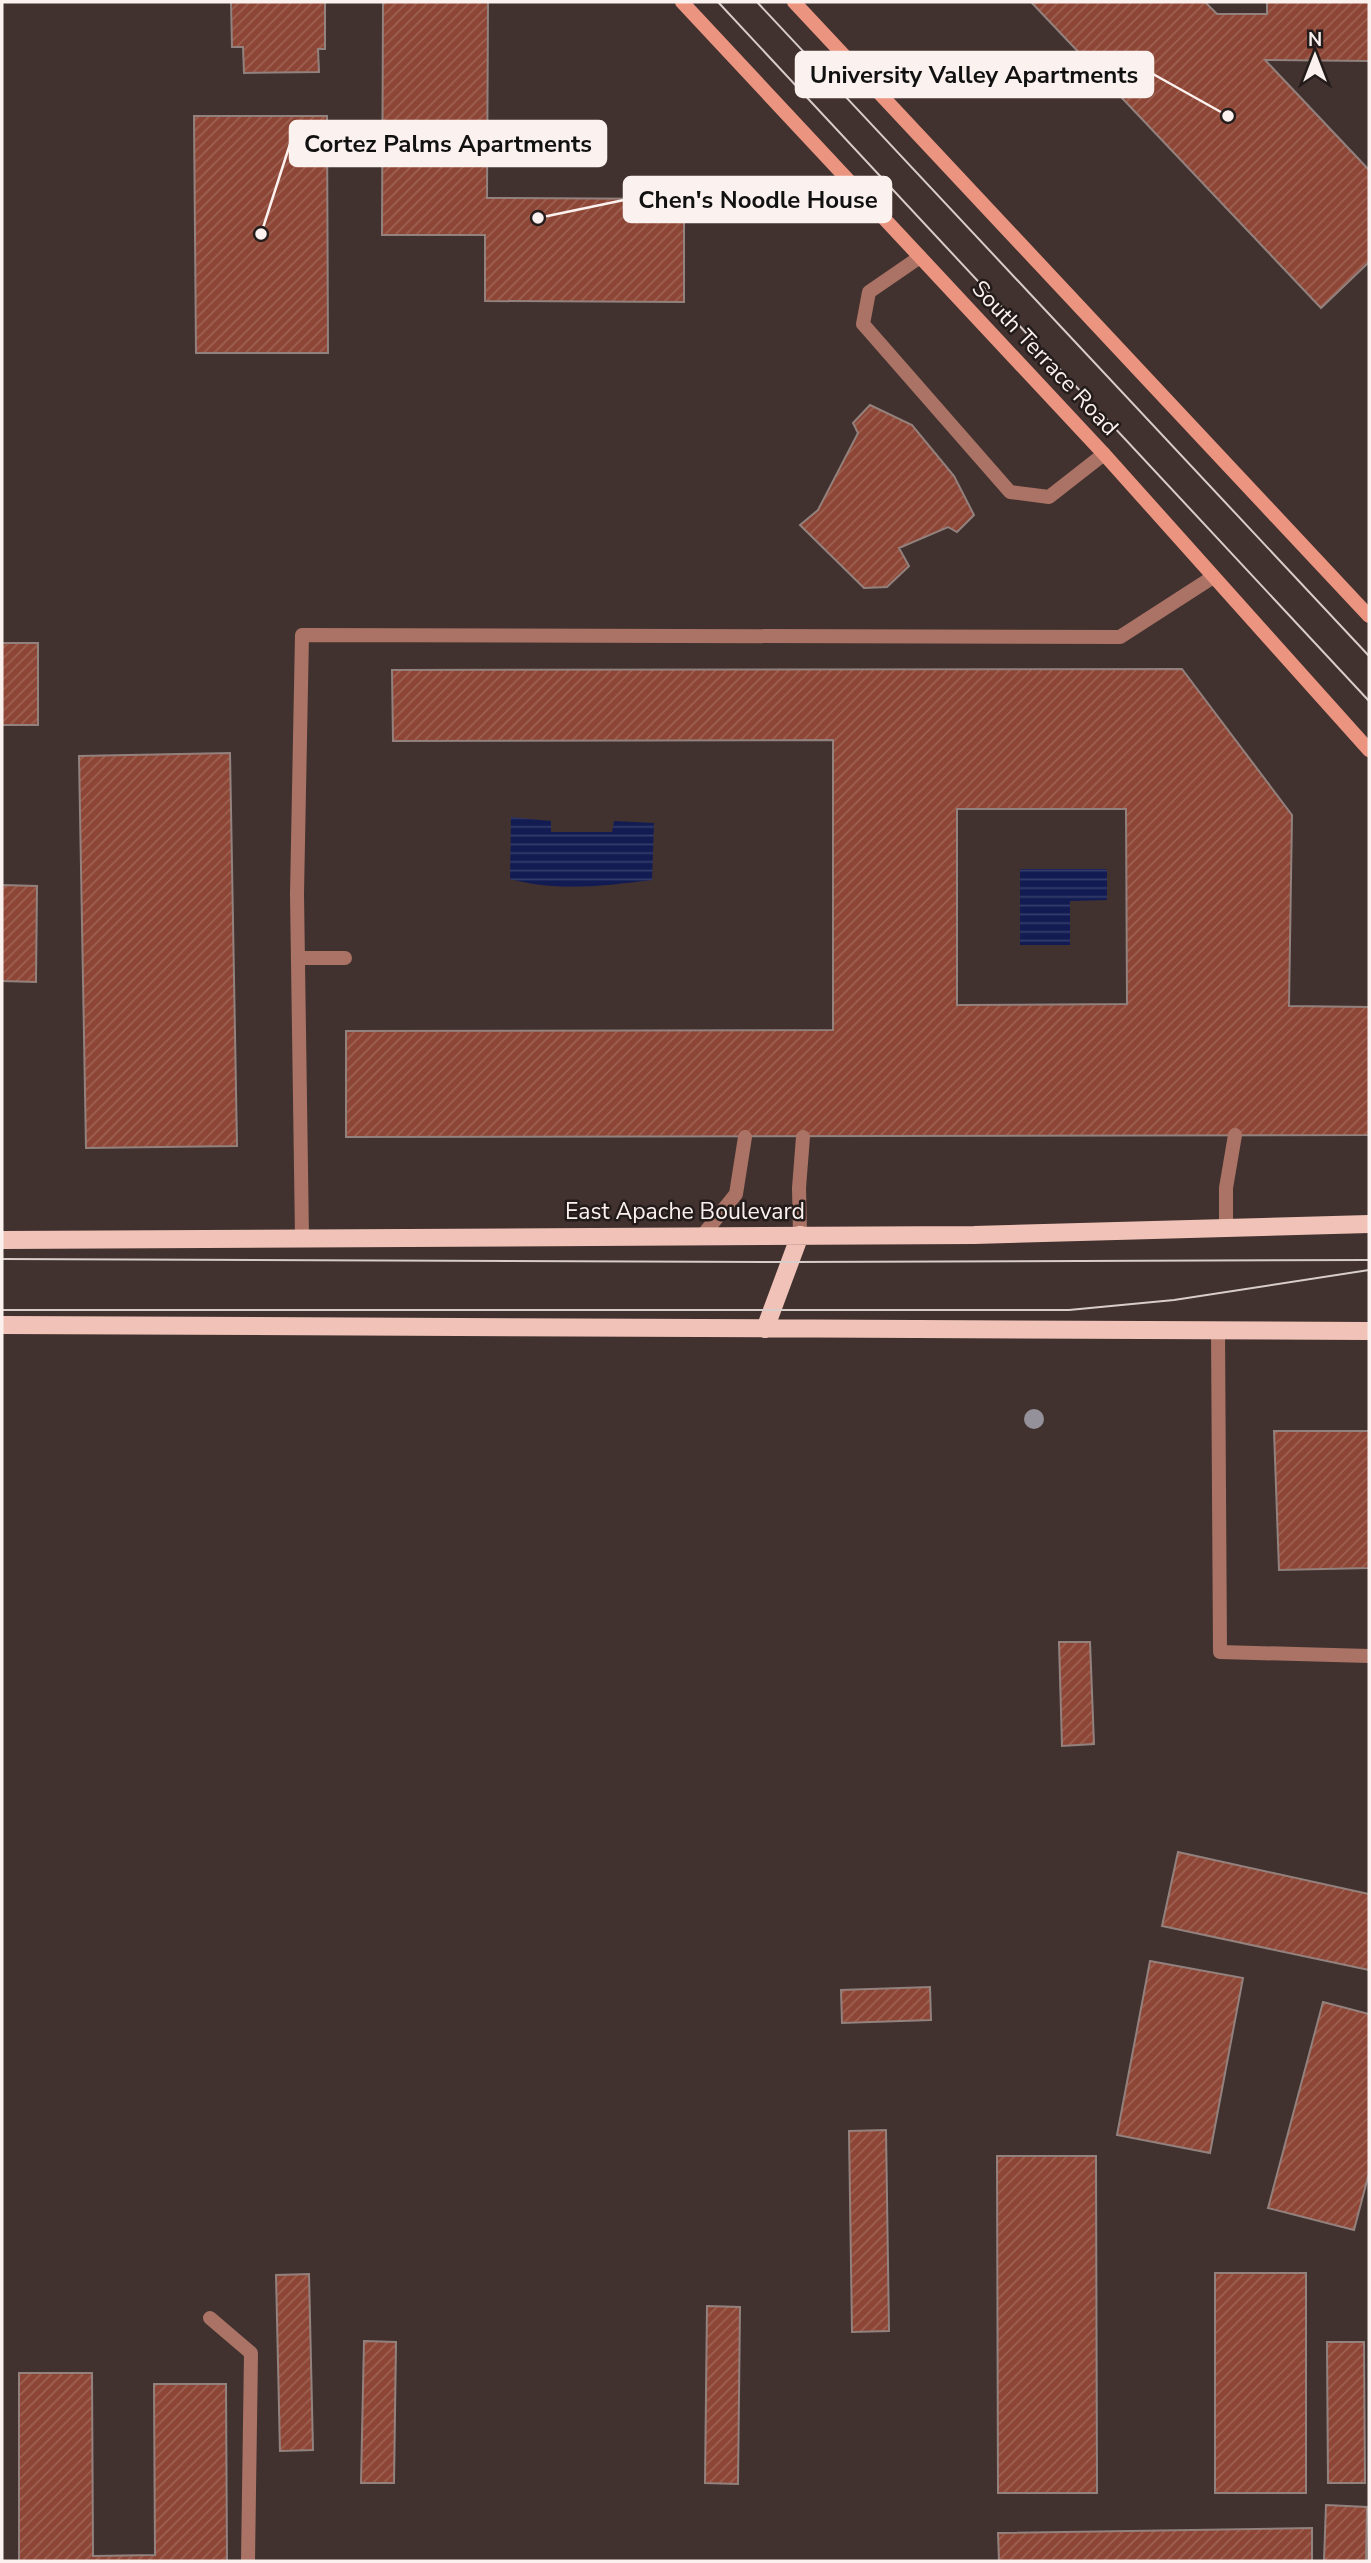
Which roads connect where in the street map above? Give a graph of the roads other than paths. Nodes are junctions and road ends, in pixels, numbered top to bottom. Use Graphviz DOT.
graph roads {
  1 [pos="682,2"];
  2 [pos="794,2"];
  3 [pos="920,257"];
  4 [pos="1104,454"];
  5 [pos="1213,577"];
  6 [pos="1369,616"];
  7 [pos="1369,750"];
  8 [pos="299,958"];
  9 [pos="345,958"];
  10 [pos="1234,1135"];
  11 [pos="744,1137"];
  12 [pos="803,1137"];
  13 [pos="1369,1224"];
  14 [pos="1226,1228"];
  15 [pos="703,1235"];
  16 [pos="800,1235"];
  17 [pos="302,1237"];
  18 [pos="2,1240"];
  19 [pos="2,1325"];
  20 [pos="765,1329"];
  21 [pos="1218,1331"];
  22 [pos="1369,1331"];
  23 [pos="1369,1656"];
  24 [pos="210,2318"];
  25 [pos="248,2561"];
  1 -- 3 [label="street, South Terrace Road"];
  2 -- 6 [label="street"];
  3 -- 4 [label="street, South Terrace Road"];
  3 -- 4 [label="lane"];
  4 -- 5 [label="street, South Terrace Road"];
  5 -- 7 [label="street, South Terrace Road"];
  5 -- 8 [label="lane"];
  8 -- 9 [label="lane"];
  8 -- 17 [label="lane"];
  10 -- 14 [label="lane"];
  11 -- 15 [label="lane"];
  12 -- 16 [label="lane"];
  13 -- 14 [label="main road, East Apache Boulevard"];
  14 -- 16 [label="main road, East Apache Boulevard"];
  15 -- 16 [label="main road, East Apache Boulevard"];
  15 -- 17 [label="main road, East Apache Boulevard"];
  16 -- 20 [label="main road"];
  17 -- 18 [label="main road, East Apache Boulevard"];
  19 -- 20 [label="main road"];
  20 -- 21 [label="main road"];
  21 -- 22 [label="main road"];
  21 -- 23 [label="lane"];
  24 -- 25 [label="lane"];
}
